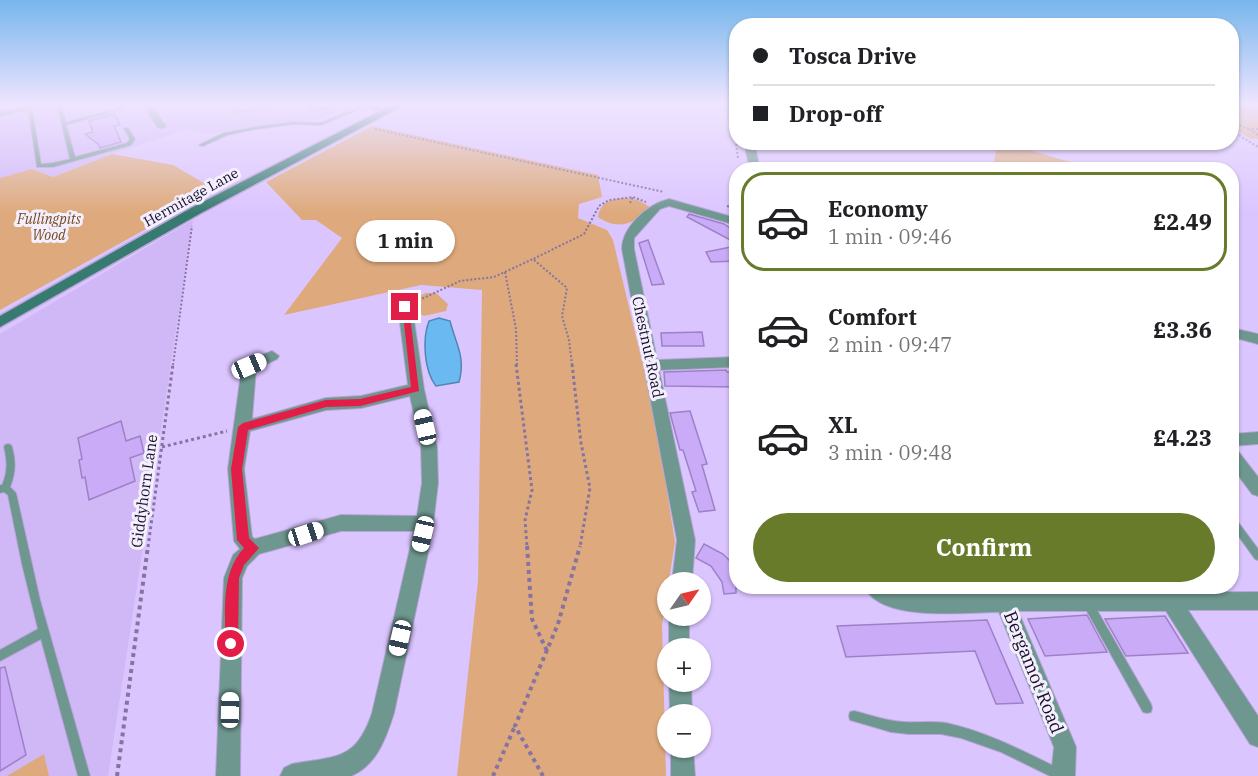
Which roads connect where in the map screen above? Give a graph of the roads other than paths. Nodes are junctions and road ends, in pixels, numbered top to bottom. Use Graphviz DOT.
graph roads {
  1 [pos="35,141"];
  2 [pos="68,141"];
  3 [pos="131,141"];
  4 [pos="210,141"];
  5 [pos="329,141"];
  6 [pos="201,145"];
  7 [pos="73,160"];
  8 [pos="729,220"];
  9 [pos="405,307"];
  10 [pos="0,322"];
  11 [pos="1239,335"];
  12 [pos="1258,339"];
  13 [pos="272,356"];
  14 [pos="729,362"];
  15 [pos="653,365"];
  16 [pos="416,389"];
  17 [pos="243,427"];
  18 [pos="1258,438"];
  19 [pos="1239,439"];
  20 [pos="8,447"];
  21 [pos="1239,465"];
  22 [pos="2,489"];
  23 [pos="1258,489"];
  24 [pos="424,524"];
  25 [pos="1239,530"];
  26 [pos="253,548"];
  27 [pos="1258,556"];
  28 [pos="683,572"];
  29 [pos="882,594"];
  30 [pos="1191,594"];
  31 [pos="996,597"];
  32 [pos="1090,597"];
  33 [pos="1171,601"];
  34 [pos="1258,601"];
  35 [pos="43,632"];
  36 [pos="0,656"];
  37 [pos="1147,708"];
  38 [pos="854,716"];
  39 [pos="1258,736"];
  40 [pos="682,758"];
  41 [pos="84,776"];
  42 [pos="228,776"];
  43 [pos="292,776"];
  44 [pos="683,776"];
  45 [pos="1062,776"];
  1 -- 7 [label="lane"];
  2 -- 7 [label="lane"];
  3 -- 7 [label="lane"];
  4 -- 6 [label="lane"];
  5 -- 10 [label="main road, Hermitage Lane"];
  8 -- 15 [label="street, Chestnut Road"];
  9 -- 16 [label="street"];
  11 -- 12 [label="street"];
  13 -- 17 [label="street"];
  14 -- 15 [label="street"];
  15 -- 28 [label="street, Chestnut Road"];
  16 -- 17 [label="street"];
  16 -- 24 [label="street"];
  17 -- 26 [label="street"];
  18 -- 19 [label="street"];
  20 -- 22 [label="lane"];
  21 -- 23 [label="street"];
  22 -- 35 [label="lane"];
  24 -- 26 [label="street"];
  24 -- 43 [label="street"];
  25 -- 27 [label="lane"];
  26 -- 42 [label="street"];
  29 -- 31 [label="street"];
  30 -- 33 [label="street"];
  30 -- 34 [label="street"];
  31 -- 32 [label="street"];
  31 -- 45 [label="street, Bergamot Road"];
  32 -- 33 [label="street"];
  32 -- 37 [label="lane"];
  33 -- 39 [label="street"];
  35 -- 36 [label="lane"];
  35 -- 41 [label="lane"];
  38 -- 45 [label="lane"];
  40 -- 44 [label="street"];
}
